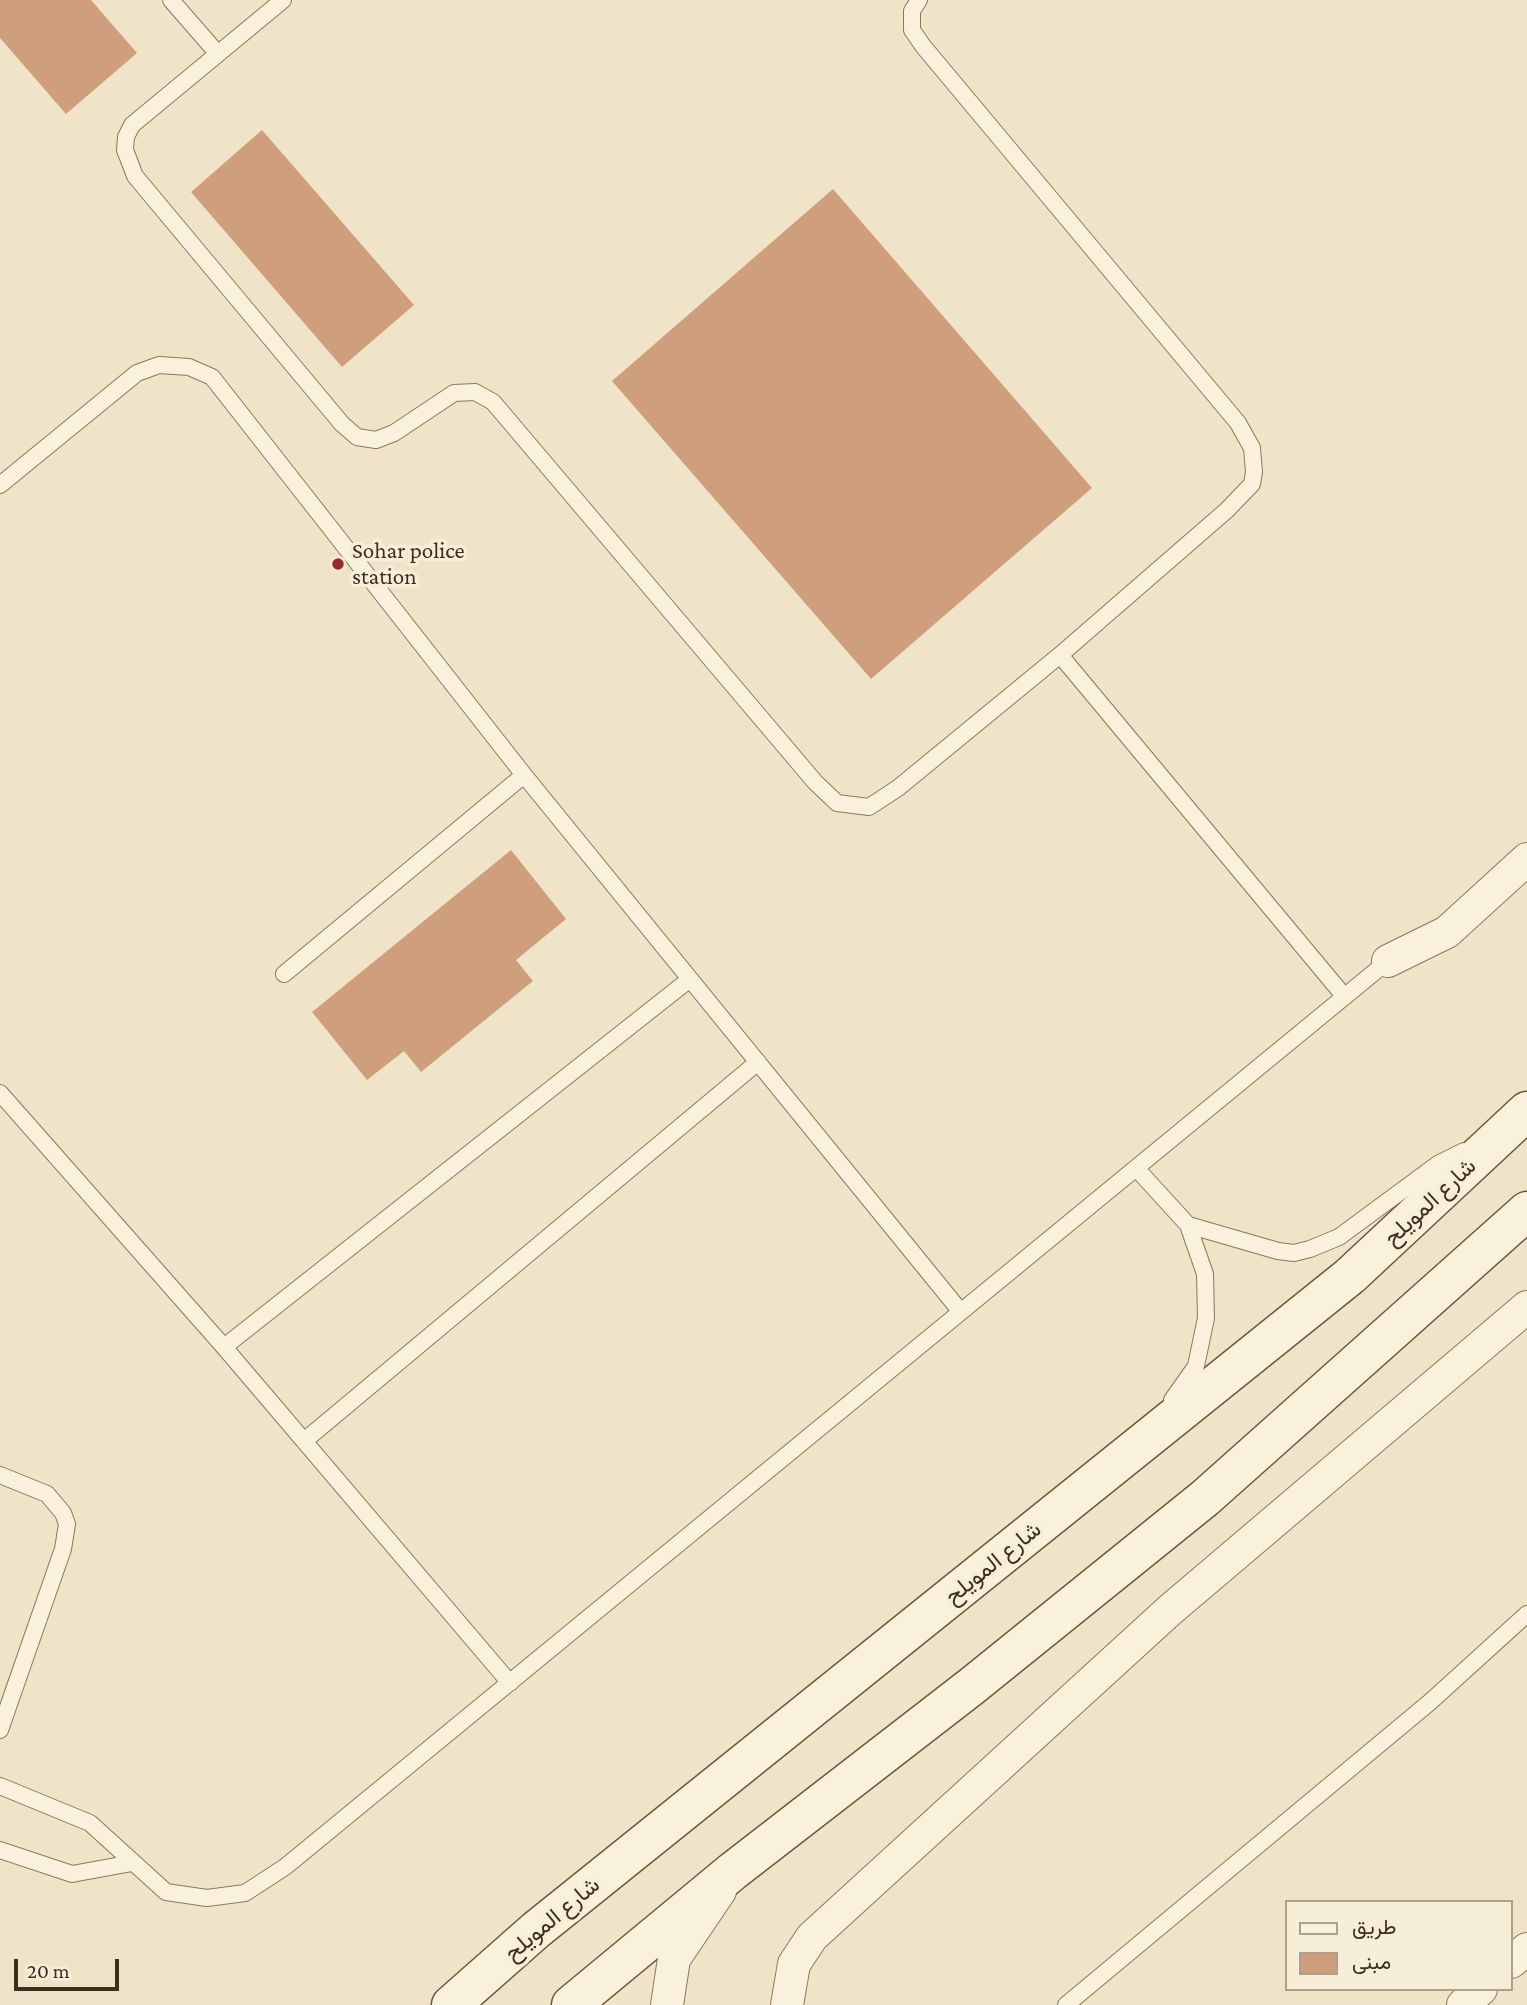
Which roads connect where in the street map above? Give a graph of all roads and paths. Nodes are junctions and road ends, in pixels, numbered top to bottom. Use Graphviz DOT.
graph roads {
  1 [pos="171,0"];
  2 [pos="283,0"];
  3 [pos="919,0"];
  4 [pos="218,54"];
  5 [pos="0,485"];
  6 [pos="1060,655"];
  7 [pos="524,775"];
  8 [pos="1527,859"];
  9 [pos="1388,961"];
  10 [pos="284,974"];
  11 [pos="690,979"];
  12 [pos="1344,996"];
  13 [pos="758,1062"];
  14 [pos="0,1093"];
  15 [pos="1520,1119"];
  16 [pos="1136,1168"];
  17 [pos="1527,1211"];
  18 [pos="1188,1225"];
  19 [pos="1527,1307"];
  20 [pos="961,1312"];
  21 [pos="224,1347"];
  22 [pos="303,1441"];
  23 [pos="0,1475"];
  24 [pos="1098,1478"];
  25 [pos="1527,1614"];
  26 [pos="510,1683"];
  27 [pos="0,1730"];
  28 [pos="0,1786"];
  29 [pos="0,1850"];
  30 [pos="132,1863"];
  31 [pos="733,1871"];
  32 [pos="1527,1949"];
  33 [pos="1513,1960"];
  34 [pos="1478,1991"];
  35 [pos="451,2005"];
  36 [pos="571,2005"];
  37 [pos="667,2005"];
  38 [pos="787,2005"];
  39 [pos="1066,2005"];
  40 [pos="1463,2005"];
  1 -- 4 [label="lane"];
  2 -- 4 [label="lane"];
  3 -- 6 [label="lane"];
  4 -- 6 [label="lane"];
  5 -- 7 [label="lane"];
  6 -- 12 [label="lane"];
  7 -- 10 [label="lane"];
  7 -- 11 [label="lane"];
  8 -- 9 [label="street"];
  9 -- 12 [label="lane"];
  11 -- 13 [label="lane"];
  11 -- 21 [label="lane"];
  12 -- 16 [label="lane"];
  13 -- 20 [label="lane"];
  13 -- 22 [label="lane"];
  14 -- 21 [label="lane"];
  15 -- 18 [label="lane"];
  15 -- 24 [label="main road, شارع المويلح"];
  16 -- 18 [label="lane"];
  16 -- 20 [label="lane"];
  17 -- 31 [label="main road"];
  18 -- 24 [label="lane"];
  19 -- 38 [label="street"];
  20 -- 26 [label="lane"];
  21 -- 22 [label="lane"];
  22 -- 26 [label="lane"];
  23 -- 27 [label="lane"];
  24 -- 35 [label="main road, شارع المويلح"];
  25 -- 39 [label="lane"];
  26 -- 30 [label="lane"];
  28 -- 30 [label="lane"];
  29 -- 30 [label="lane"];
  31 -- 36 [label="main road"];
  31 -- 37 [label="street"];
  32 -- 33 [label="street"];
  34 -- 40 [label="street"];
}
